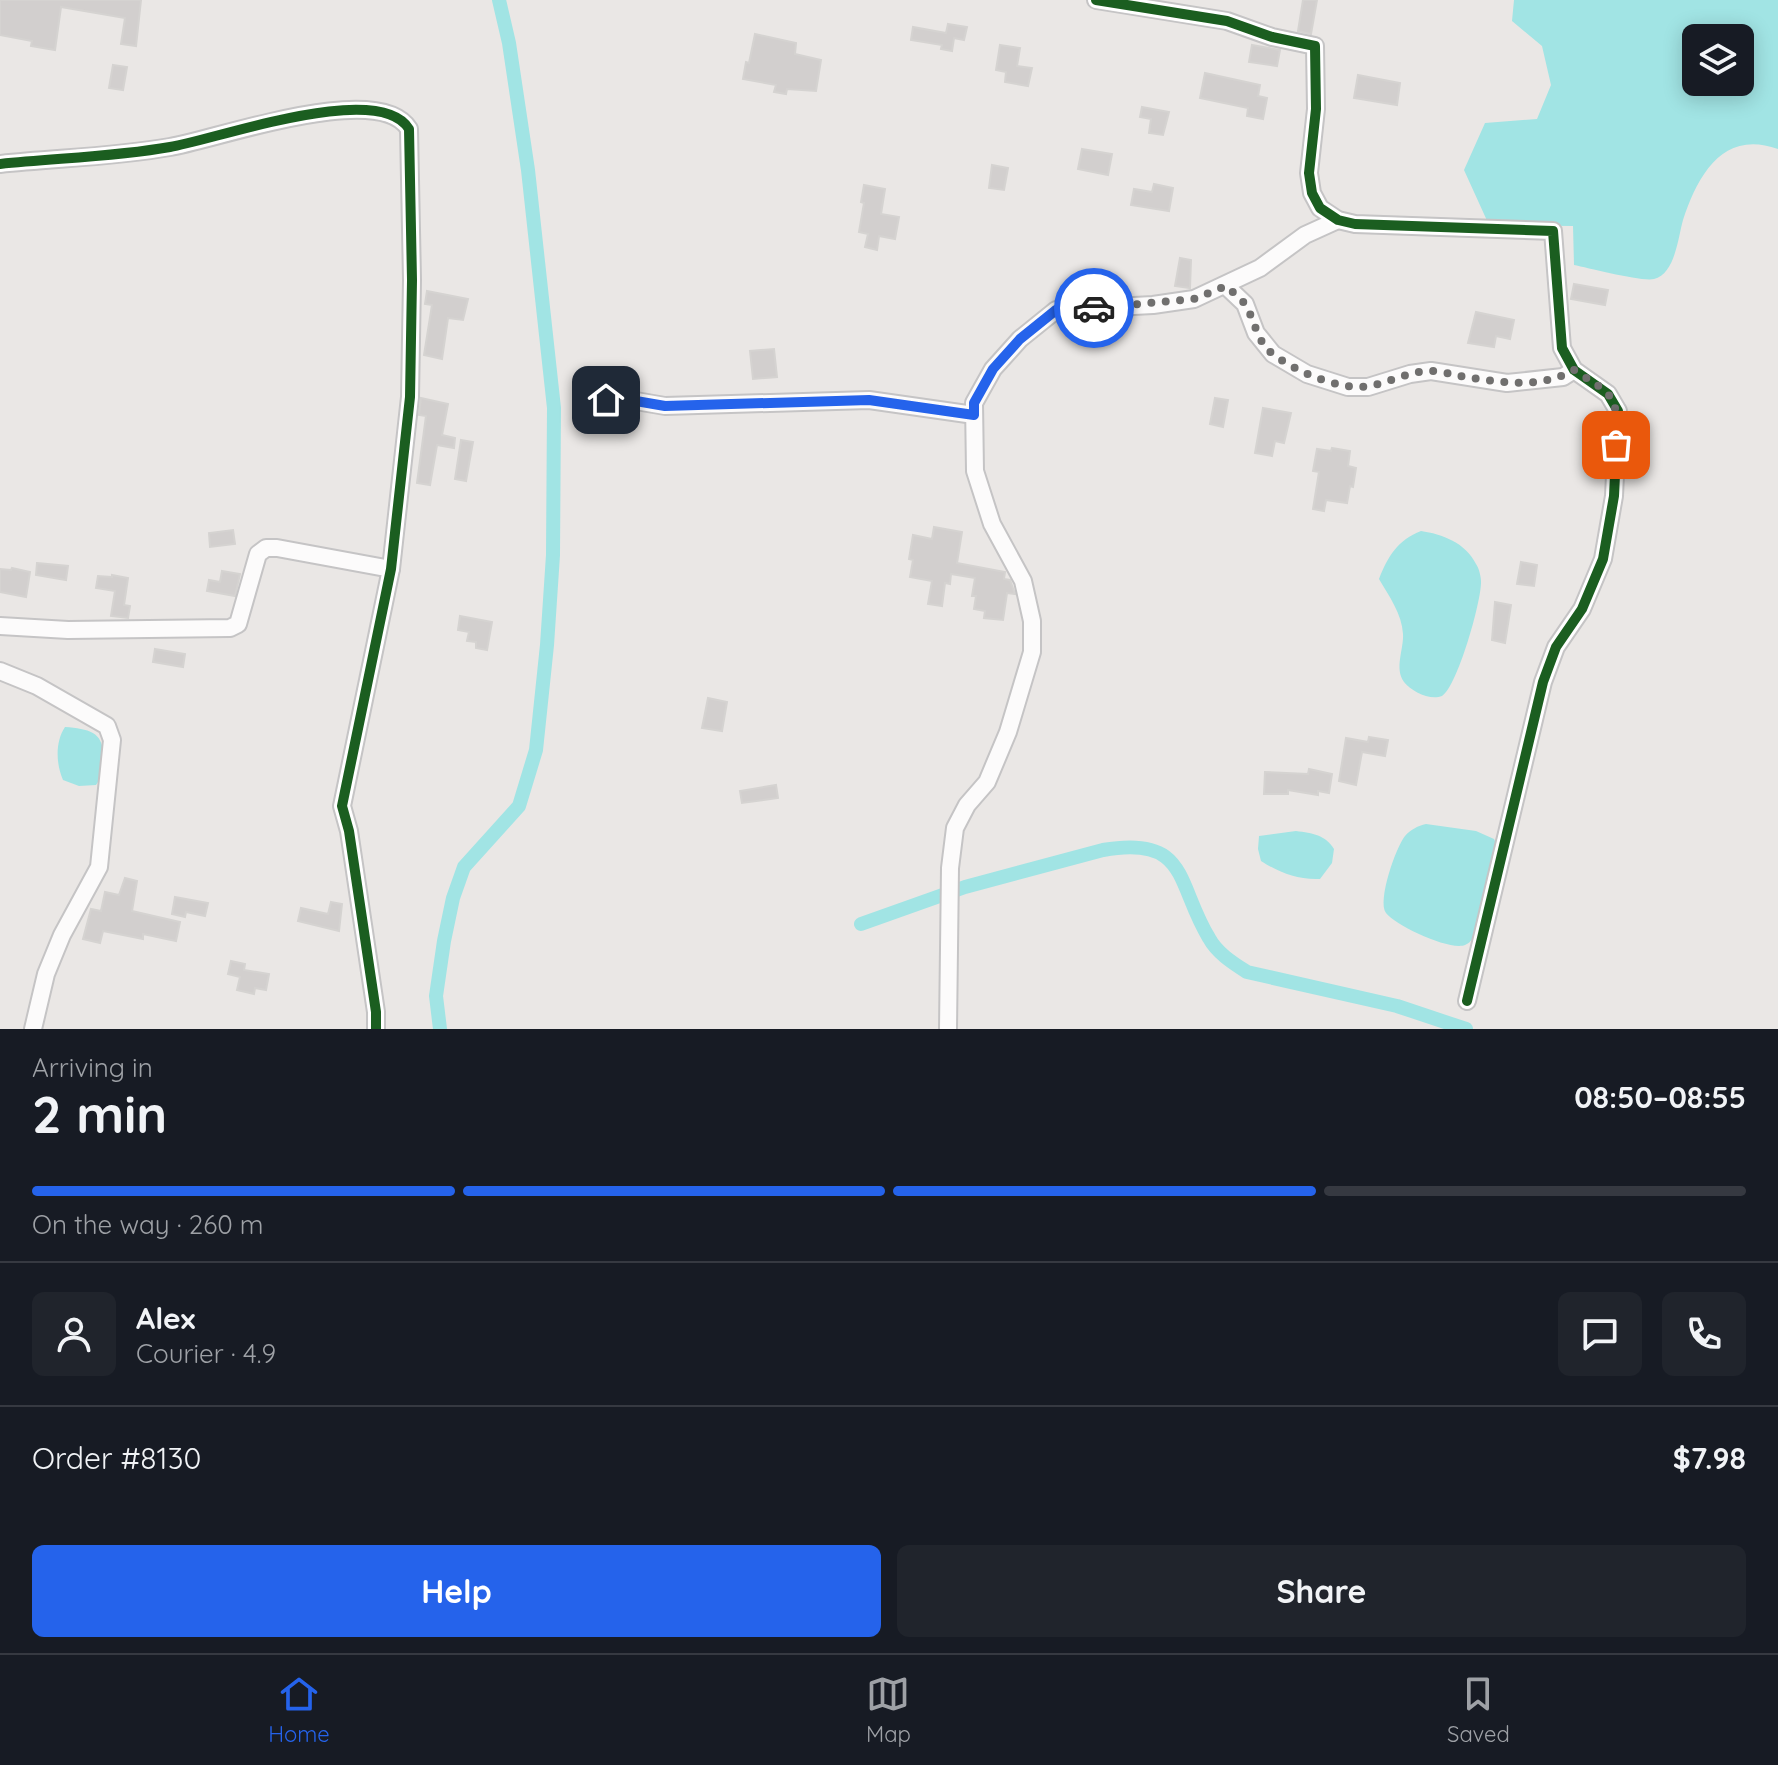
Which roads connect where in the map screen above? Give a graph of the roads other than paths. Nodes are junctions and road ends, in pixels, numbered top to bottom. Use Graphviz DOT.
graph roads {
  1 [pos="1096,0"];
  2 [pos="1129,3"];
  3 [pos="0,164"];
  4 [pos="1338,220"];
  5 [pos="1226,286"];
  6 [pos="1574,370"];
  7 [pos="606,400"];
  8 [pos="974,415"];
  9 [pos="391,569"];
  10 [pos="0,626"];
  11 [pos="0,671"];
  12 [pos="1467,1001"];
  13 [pos="33,1029"];
  14 [pos="376,1029"];
  15 [pos="948,1029"];
  1 -- 2 [label="street"];
  2 -- 4 [label="street"];
  3 -- 9 [label="street"];
  4 -- 5 [label="street"];
  4 -- 6 [label="street"];
  5 -- 6 [label="street"];
  5 -- 8 [label="street"];
  6 -- 12 [label="street"];
  7 -- 8 [label="street"];
  8 -- 15 [label="street"];
  9 -- 10 [label="street"];
  9 -- 14 [label="street"];
  11 -- 13 [label="street"];
}
